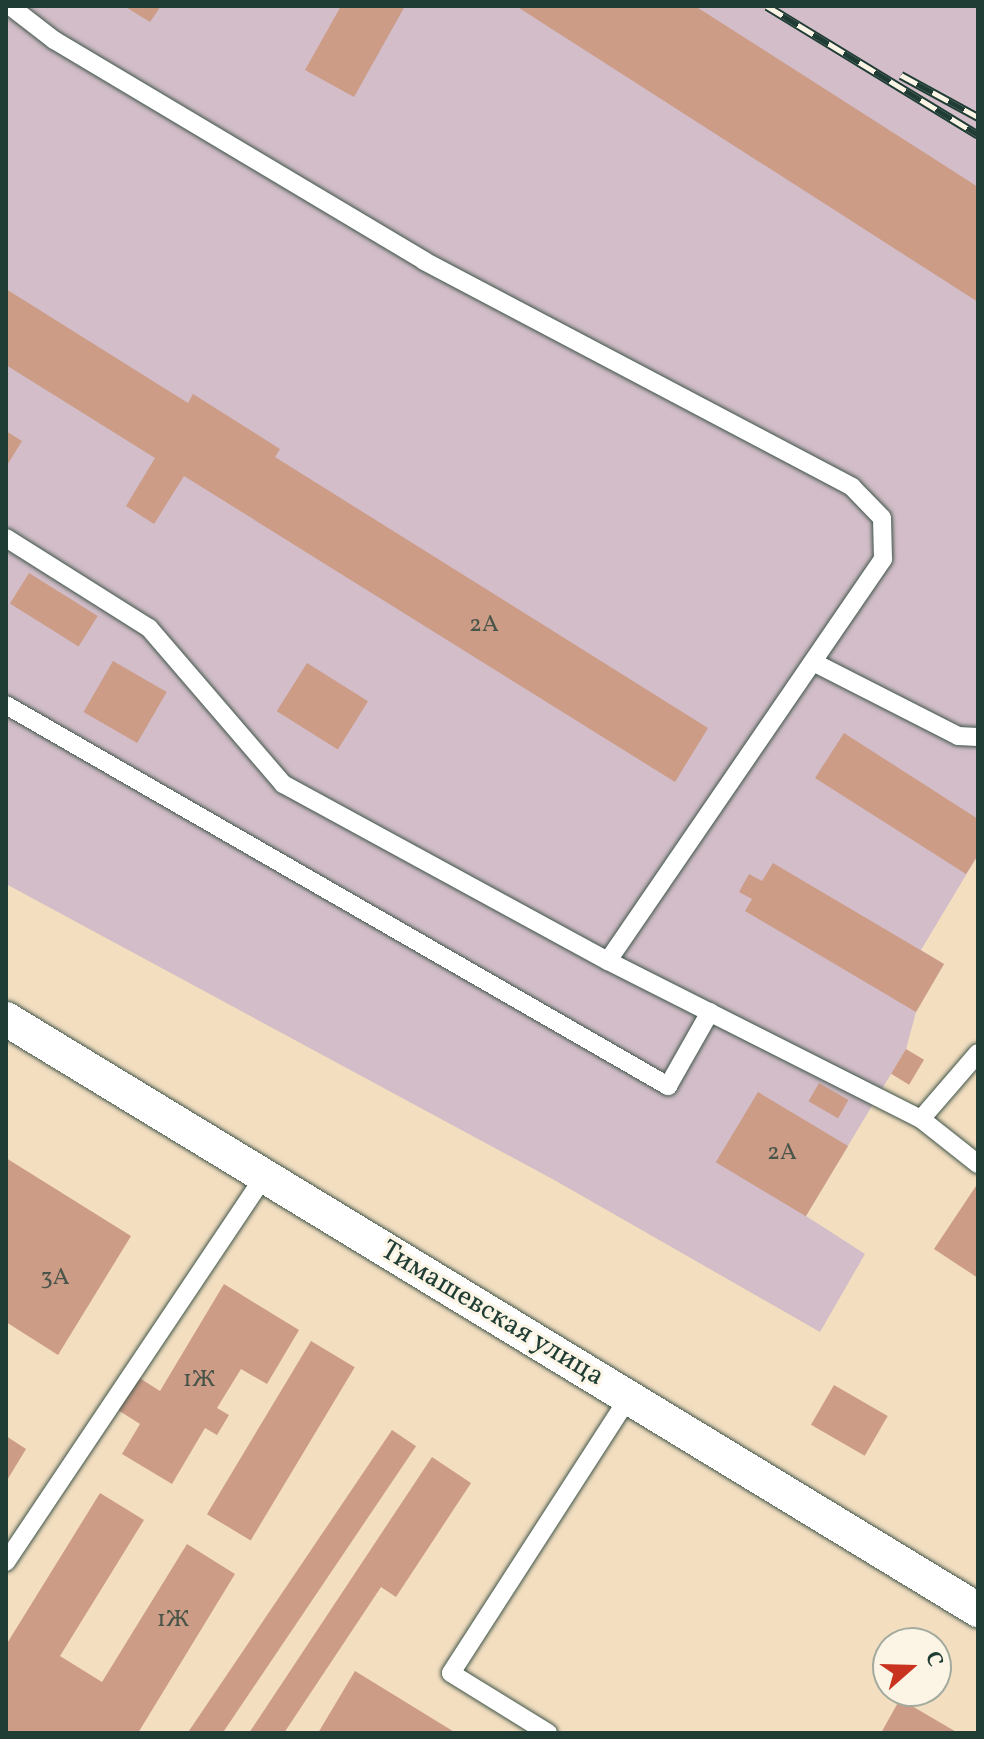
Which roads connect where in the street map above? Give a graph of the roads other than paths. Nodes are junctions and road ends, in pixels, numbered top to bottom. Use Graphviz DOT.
graph roads {
  1 [pos="10,6"];
  2 [pos="6,538"];
  3 [pos="813,662"];
  4 [pos="6,705"];
  5 [pos="978,737"];
  6 [pos="608,961"];
  7 [pos="710,1012"];
  8 [pos="6,1019"];
  9 [pos="978,1053"];
  10 [pos="921,1119"];
  11 [pos="978,1164"];
  12 [pos="264,1176"];
  13 [pos="629,1397"];
  14 [pos="6,1562"];
  15 [pos="978,1610"];
  16 [pos="548,1733"];
  1 -- 3 [label="lane"];
  2 -- 6 [label="lane"];
  3 -- 5 [label="lane"];
  3 -- 6 [label="lane"];
  4 -- 7 [label="lane"];
  6 -- 7 [label="lane"];
  7 -- 10 [label="lane"];
  8 -- 12 [label="street, Тимашевская улица"];
  9 -- 10 [label="lane"];
  10 -- 11 [label="lane"];
  12 -- 13 [label="street, Тимашевская улица"];
  12 -- 14 [label="lane"];
  13 -- 15 [label="street, Тимашевская улица"];
  13 -- 16 [label="lane"];
}
